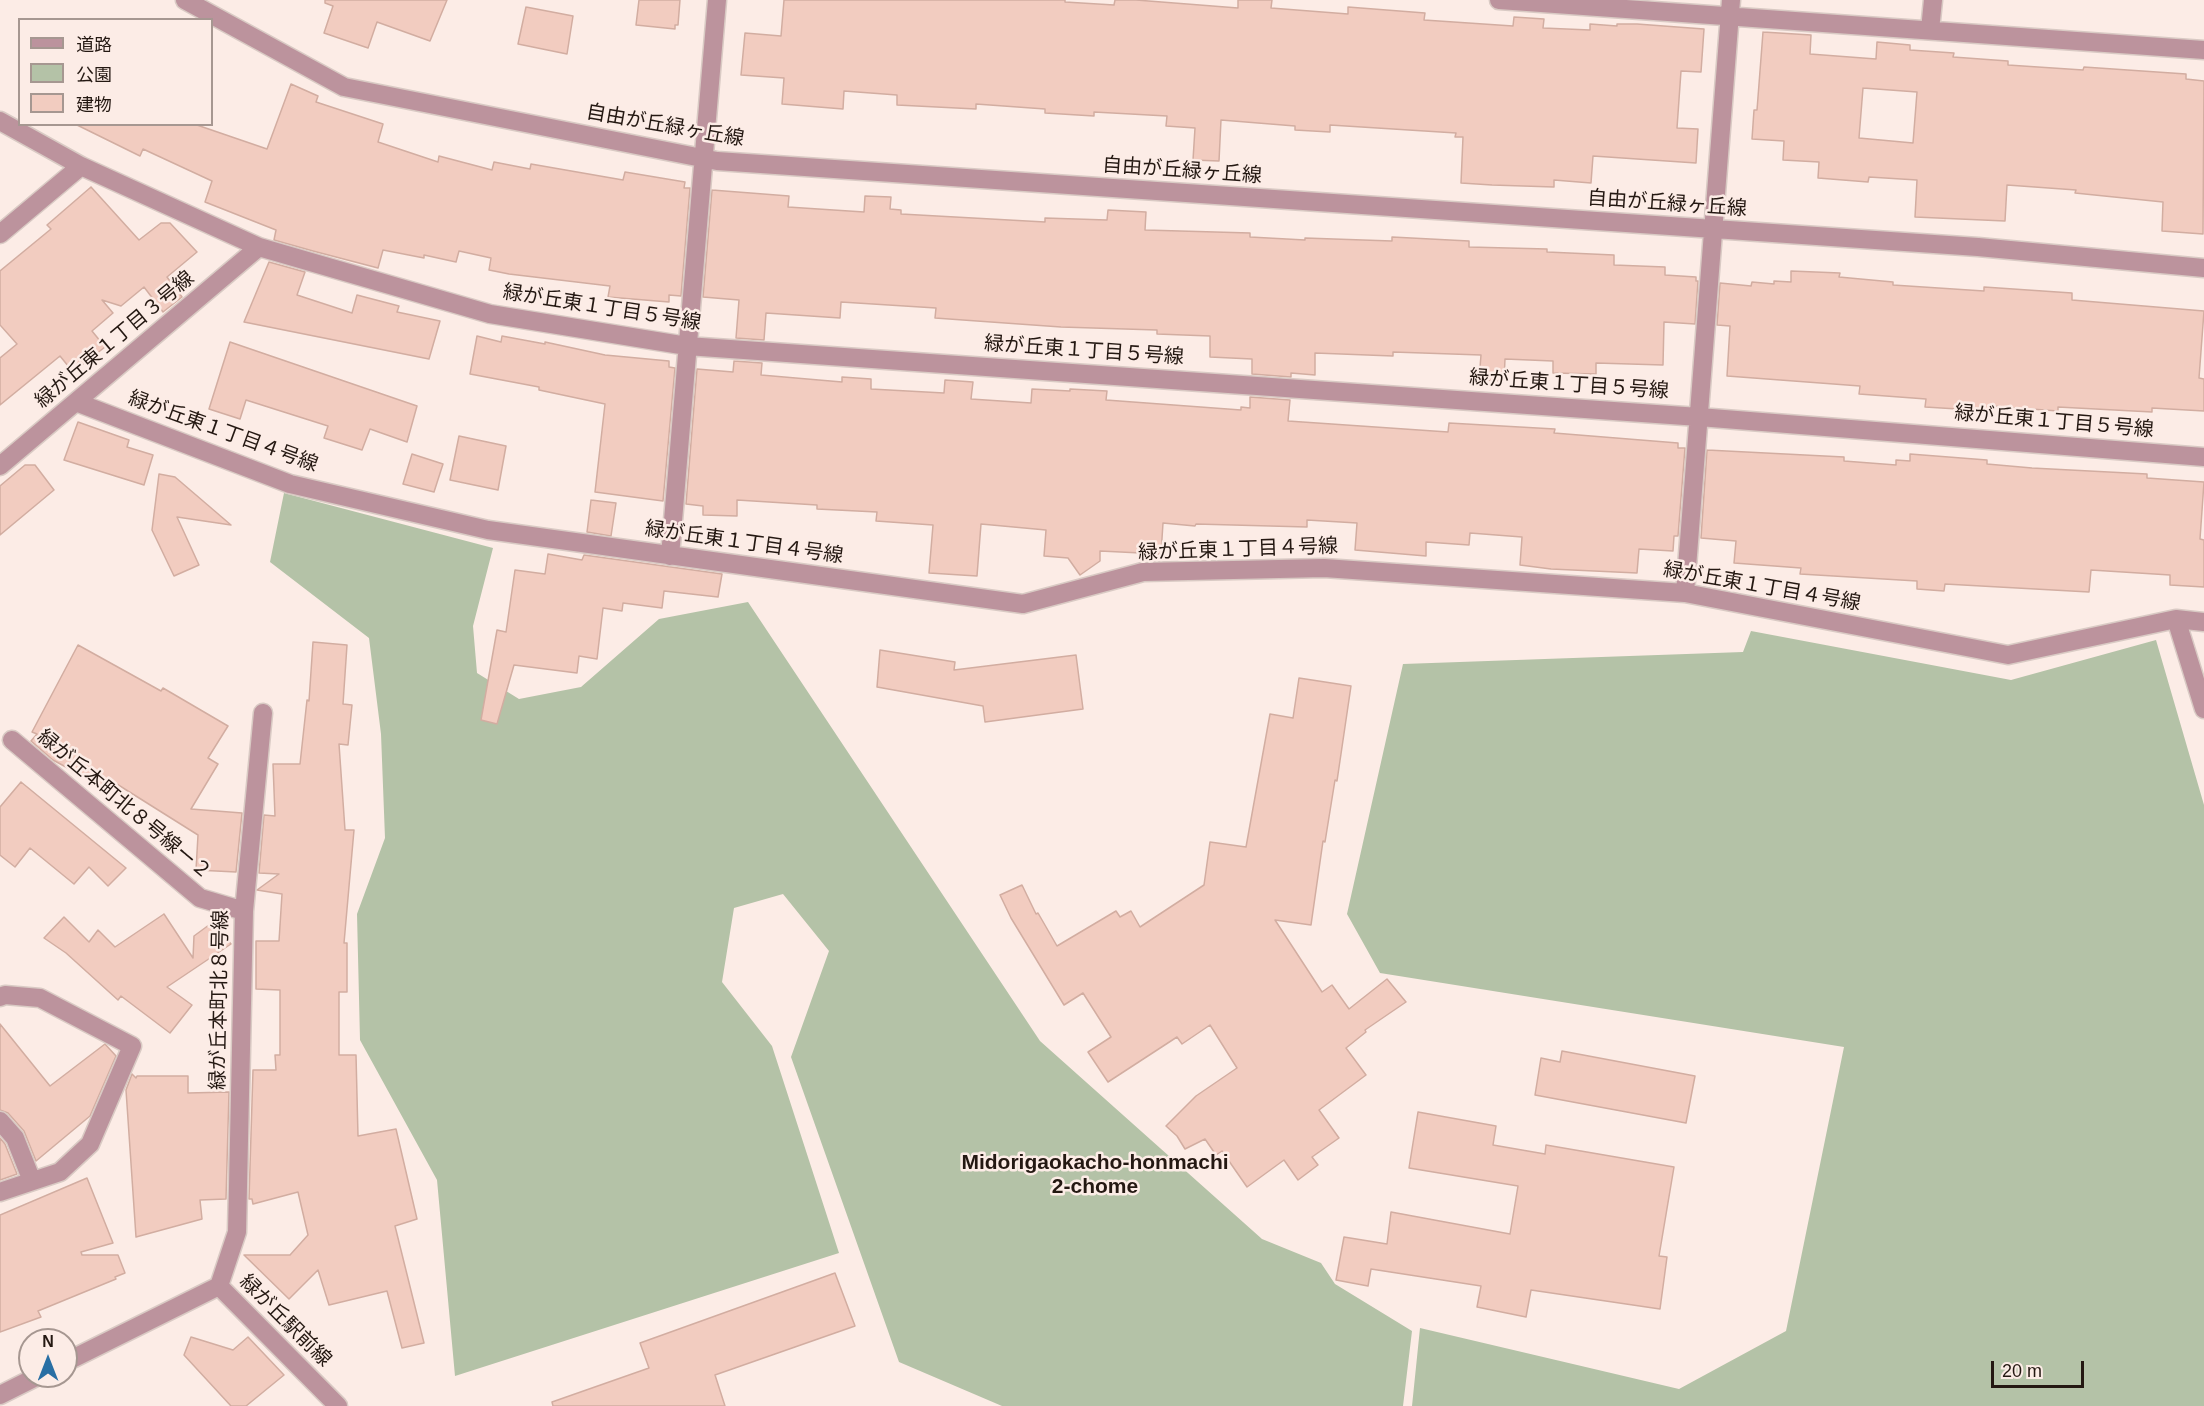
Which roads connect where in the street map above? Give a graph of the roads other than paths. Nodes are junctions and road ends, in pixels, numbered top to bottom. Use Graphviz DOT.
graph roads {
  1 [pos="184,0"];
  2 [pos="717,0"];
  3 [pos="1499,0"];
  4 [pos="1933,0"];
  5 [pos="1529,1"];
  6 [pos="1730,8"];
  7 [pos="1930,30"];
  8 [pos="2204,50"];
  9 [pos="0,121"];
  10 [pos="702,158"];
  11 [pos="81,166"];
  12 [pos="1714,230"];
  13 [pos="0,234"];
  14 [pos="259,247"];
  15 [pos="2204,268"];
  16 [pos="687,346"];
  17 [pos="76,402"];
  18 [pos="1699,417"];
  19 [pos="2204,457"];
  20 [pos="0,466"];
  21 [pos="670,556"];
  22 [pos="1685,593"];
  23 [pos="2176,619"];
  24 [pos="2204,622"];
  25 [pos="2204,709"];
  26 [pos="263,713"];
  27 [pos="12,740"];
  28 [pos="244,910"];
  29 [pos="0,997"];
  30 [pos="0,1121"];
  31 [pos="32,1181"];
  32 [pos="0,1192"];
  33 [pos="219,1286"];
  34 [pos="78,1356"];
  35 [pos="18,1386"];
  36 [pos="0,1395"];
  37 [pos="338,1406"];
  1 -- 10 [label="street, 自由が丘緑ヶ丘線"];
  2 -- 10 [label="street"];
  3 -- 5 [label="street"];
  4 -- 7 [label="street"];
  5 -- 6 [label="street"];
  6 -- 7 [label="street"];
  6 -- 12 [label="street"];
  7 -- 8 [label="street"];
  9 -- 11 [label="street, 緑が丘東１丁目５号線"];
  10 -- 12 [label="street, 自由が丘緑ヶ丘線"];
  10 -- 16 [label="street"];
  11 -- 13 [label="street"];
  11 -- 14 [label="street, 緑が丘東１丁目５号線"];
  12 -- 15 [label="street, 自由が丘緑ヶ丘線"];
  12 -- 18 [label="street"];
  14 -- 16 [label="street, 緑が丘東１丁目５号線"];
  14 -- 17 [label="street, 緑が丘東１丁目３号線"];
  16 -- 18 [label="street, 緑が丘東１丁目５号線"];
  16 -- 21 [label="street"];
  17 -- 20 [label="street, 緑が丘東１丁目３号線"];
  17 -- 21 [label="street, 緑が丘東１丁目４号線"];
  18 -- 19 [label="street, 緑が丘東１丁目５号線"];
  18 -- 22 [label="street"];
  21 -- 22 [label="street, 緑が丘東１丁目４号線"];
  22 -- 23 [label="street, 緑が丘東１丁目４号線"];
  23 -- 24 [label="street, 緑が丘東１丁目４号線"];
  23 -- 25 [label="street"];
  26 -- 28 [label="street, 緑が丘本町北８号線"];
  27 -- 28 [label="street, 緑が丘本町北８号線ー２"];
  28 -- 33 [label="street, 緑が丘本町北８号線"];
  29 -- 31 [label="street"];
  30 -- 31 [label="street"];
  31 -- 32 [label="street"];
  33 -- 34 [label="street, 緑が丘駅前線"];
  33 -- 37 [label="street, 緑が丘駅前線"];
  35 -- 36 [label="street"];
}
